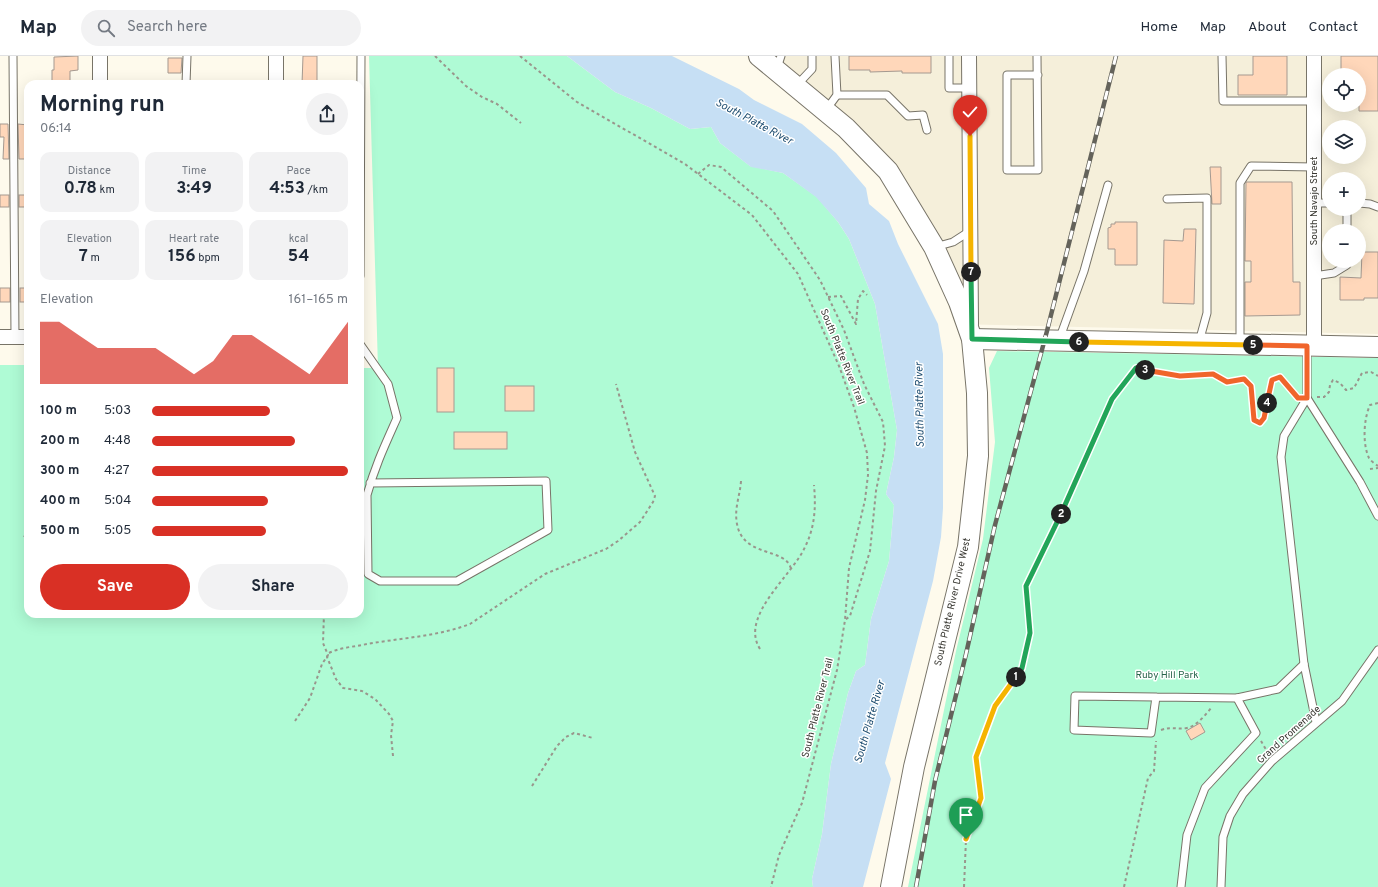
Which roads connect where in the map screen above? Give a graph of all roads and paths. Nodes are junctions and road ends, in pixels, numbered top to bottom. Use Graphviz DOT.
graph roads {
  1 [pos="12,56"];
  2 [pos="100,56"];
  3 [pos="186,56"];
  4 [pos="276,56"];
  5 [pos="361,56"];
  6 [pos="435,56"];
  7 [pos="520,56"];
  8 [pos="759,56"];
  9 [pos="812,56"];
  10 [pos="835,56"];
  11 [pos="949,56"];
  12 [pos="969,56"];
  13 [pos="1037,56"];
  14 [pos="1222,56"];
  15 [pos="1314,56"];
  16 [pos="778,63"];
  17 [pos="1038,75"];
  18 [pos="100,80"];
  19 [pos="186,80"];
  20 [pos="276,80"];
  21 [pos="361,80"];
  22 [pos="796,86"];
  23 [pos="969,88"];
  24 [pos="837,95"];
  25 [pos="1314,101"];
  26 [pos="825,110"];
  27 [pos="521,123"];
  28 [pos="927,130"];
  29 [pos="1314,167"];
  30 [pos="698,174"];
  31 [pos="1108,185"];
  32 [pos="1167,199"];
  33 [pos="1314,203"];
  34 [pos="1322,203"];
  35 [pos="1366,204"];
  36 [pos="1378,207"];
  37 [pos="971,230"];
  38 [pos="934,247"];
  39 [pos="1342,268"];
  40 [pos="1314,276"];
  41 [pos="867,296"];
  42 [pos="828,297"];
  43 [pos="0,337"];
  44 [pos="22,337"];
  45 [pos="972,339"];
  46 [pos="1058,342"];
  47 [pos="1198,344"];
  48 [pos="1240,345"];
  49 [pos="1311,346"];
  50 [pos="1378,347"];
  51 [pos="364,350"];
  52 [pos="1378,376"];
  53 [pos="616,384"];
  54 [pos="1307,398"];
  55 [pos="1378,403"];
  56 [pos="1378,467"];
  57 [pos="1370,469"];
  58 [pos="741,481"];
  59 [pos="370,483"];
  60 [pos="814,485"];
  61 [pos="1378,516"];
  62 [pos="791,569"];
  63 [pos="324,618"];
  64 [pos="845,620"];
  65 [pos="760,650"];
  66 [pos="1378,650"];
  67 [pos="328,655"];
  68 [pos="1304,664"];
  69 [pos="1156,697"];
  70 [pos="1221,698"];
  71 [pos="1237,698"];
  72 [pos="295,721"];
  73 [pos="1316,722"];
  74 [pos="1156,732"];
  75 [pos="1256,733"];
  76 [pos="593,738"];
  77 [pos="1156,740"];
  78 [pos="393,756"];
  79 [pos="1272,761"];
  80 [pos="532,786"];
  81 [pos="771,887"];
  82 [pos="891,887"];
  83 [pos="964,887"];
  84 [pos="1124,887"];
  85 [pos="1181,887"];
  86 [pos="1221,887"];
  1 -- 44 [label="lane"];
  2 -- 18 [label="street"];
  3 -- 19 [label="lane"];
  4 -- 20 [label="street"];
  5 -- 21 [label="lane"];
  6 -- 27 [label="path"];
  7 -- 30 [label="path, South Platte River Trail"];
  8 -- 16 [label="street, South Platte River Drive West"];
  9 -- 22 [label="lane"];
  10 -- 24 [label="lane"];
  11 -- 23 [label="lane"];
  12 -- 23 [label="street"];
  13 -- 17 [label="lane"];
  14 -- 25 [label="lane"];
  15 -- 25 [label="street, South Navajo Street"];
  16 -- 22 [label="street, South Platte River Drive West"];
  17 -- 17 [label="lane"];
  22 -- 26 [label="street, South Platte River Drive West"];
  23 -- 37 [label="street"];
  24 -- 26 [label="lane"];
  24 -- 28 [label="lane"];
  25 -- 29 [label="street, South Navajo Street"];
  26 -- 38 [label="street, South Platte River Drive West"];
  29 -- 33 [label="street, South Navajo Street"];
  29 -- 48 [label="lane"];
  30 -- 42 [label="path"];
  30 -- 64 [label="path, South Platte River Trail"];
  31 -- 46 [label="lane"];
  32 -- 47 [label="lane"];
  33 -- 34 [label="lane"];
  33 -- 40 [label="street, South Navajo Street"];
  35 -- 36 [label="lane"];
  37 -- 38 [label="lane"];
  37 -- 45 [label="street"];
  38 -- 45 [label="street, South Platte River Drive West"];
  39 -- 40 [label="lane"];
  40 -- 49 [label="street, South Navajo Street"];
  41 -- 42 [label="path"];
  42 -- 64 [label="path"];
  43 -- 44 [label="street"];
  45 -- 46 [label="street"];
  45 -- 82 [label="street, South Platte River Drive West"];
  46 -- 47 [label="street"];
  47 -- 48 [label="street"];
  48 -- 49 [label="street"];
  49 -- 50 [label="street"];
  49 -- 54 [label="lane"];
  51 -- 59 [label="lane"];
  52 -- 54 [label="path"];
  53 -- 67 [label="path"];
  54 -- 61 [label="lane"];
  54 -- 68 [label="lane"];
  54 -- 83 [label="path"];
  55 -- 56 [label="path"];
  56 -- 57 [label="path"];
  58 -- 62 [label="path"];
  59 -- 59 [label="lane"];
  60 -- 62 [label="path"];
  62 -- 65 [label="path"];
  63 -- 67 [label="path"];
  64 -- 81 [label="path, South Platte River Trail"];
  66 -- 73 [label="lane, Grand Promenade"];
  67 -- 72 [label="path"];
  67 -- 78 [label="path"];
  68 -- 71 [label="lane"];
  68 -- 73 [label="lane"];
  69 -- 69 [label="lane"];
  69 -- 70 [label="lane"];
  70 -- 71 [label="lane"];
  70 -- 74 [label="path"];
  71 -- 75 [label="lane"];
  73 -- 79 [label="lane, Grand Promenade"];
  75 -- 79 [label="path"];
  75 -- 85 [label="lane"];
  76 -- 80 [label="path"];
  77 -- 84 [label="path"];
  79 -- 86 [label="lane, Grand Promenade"];
}
